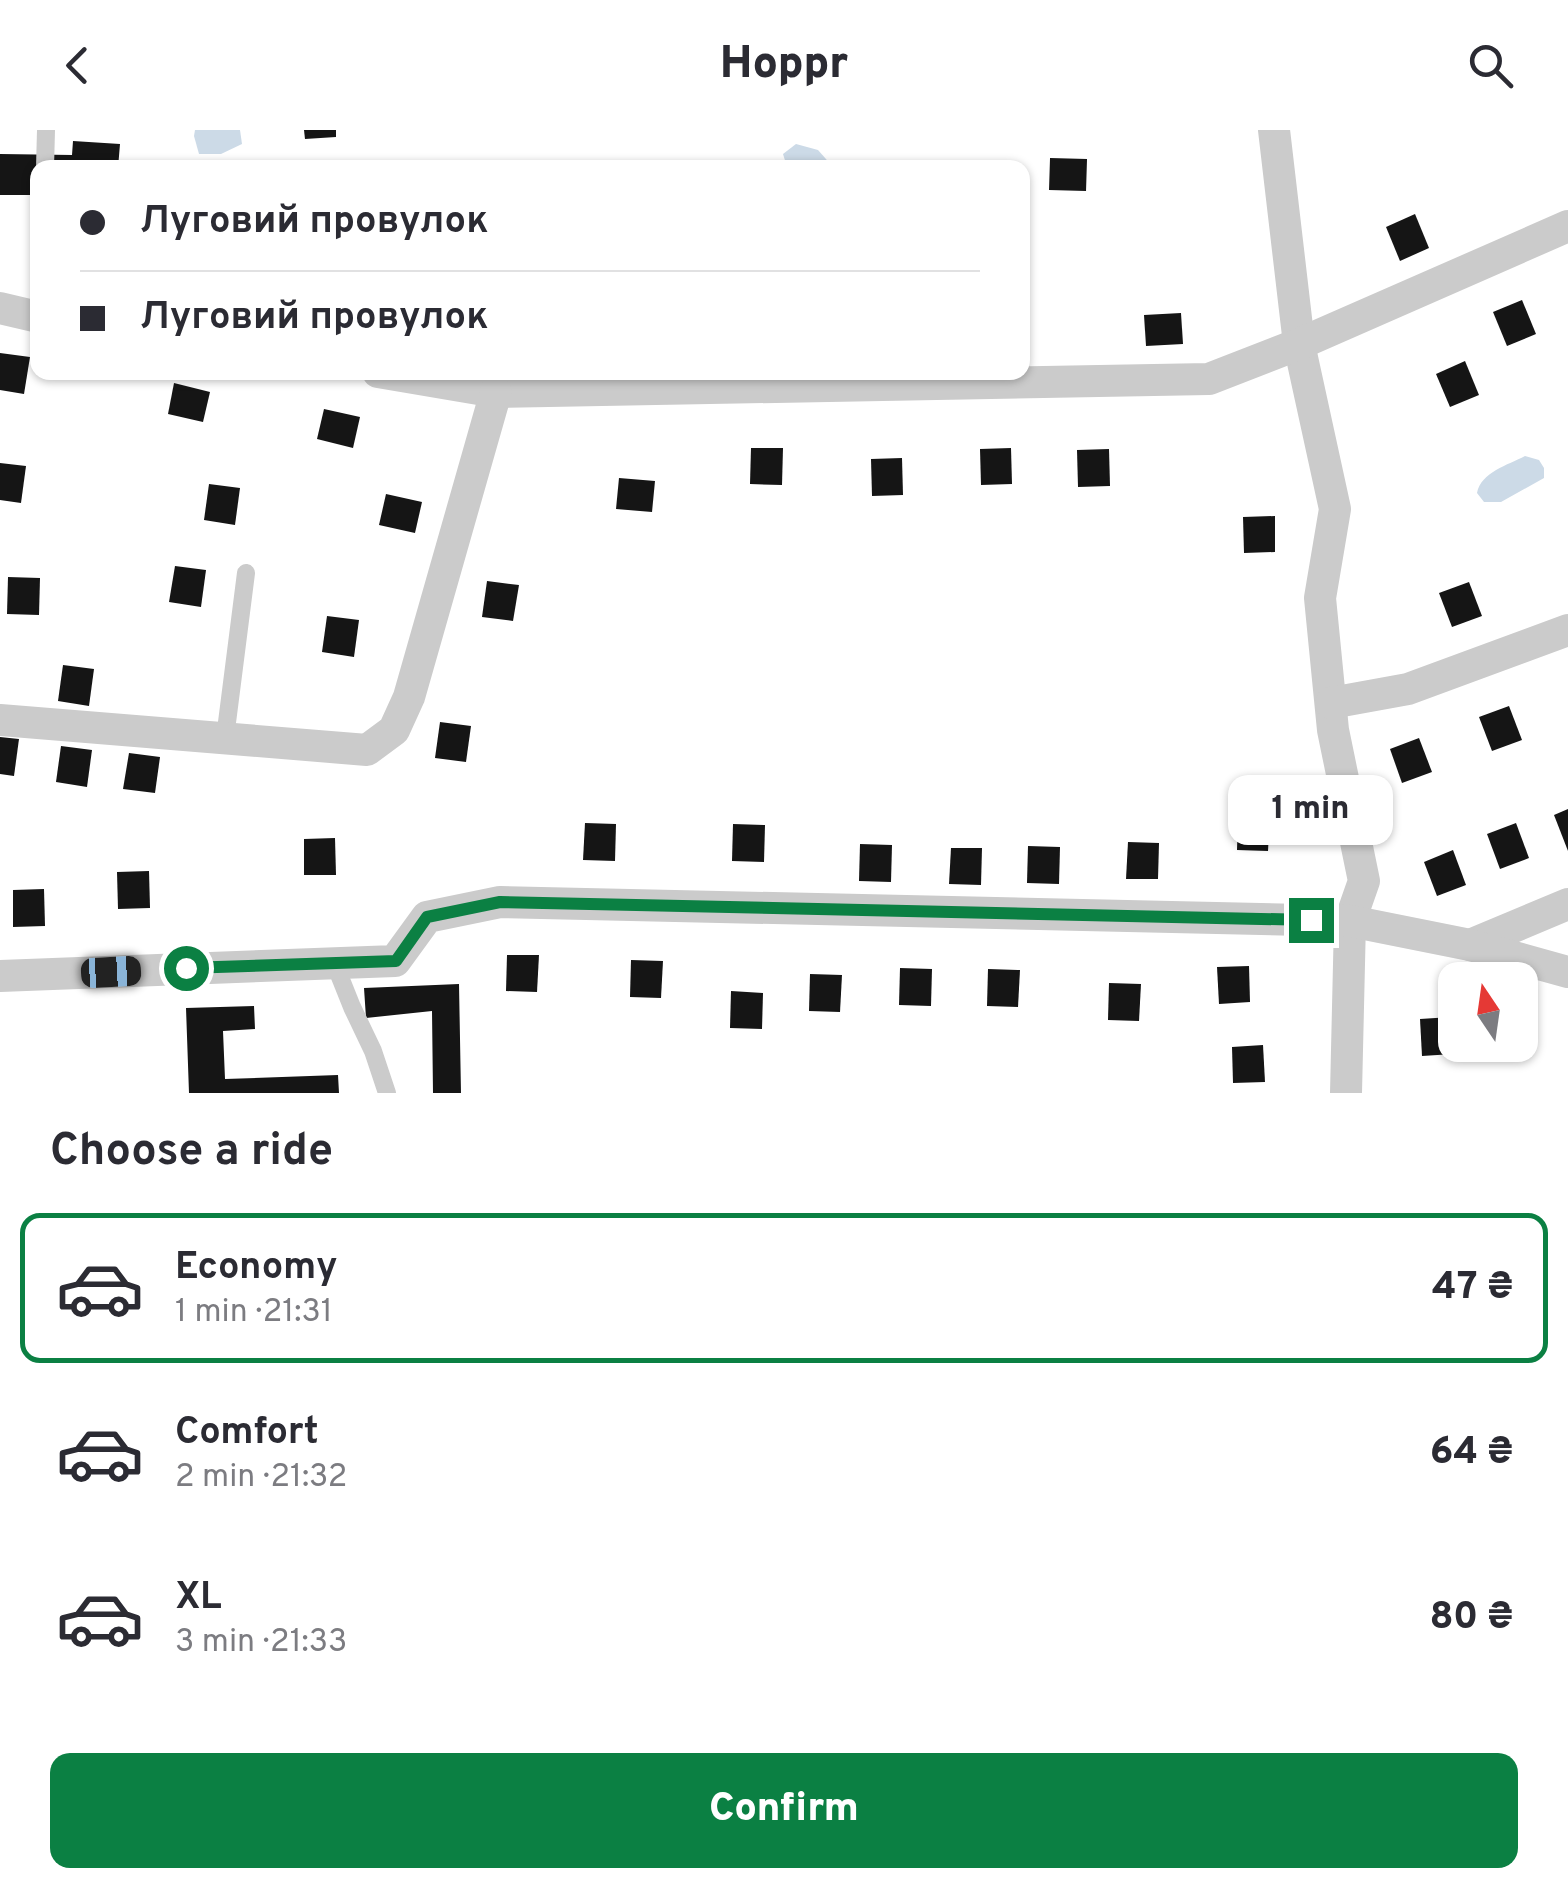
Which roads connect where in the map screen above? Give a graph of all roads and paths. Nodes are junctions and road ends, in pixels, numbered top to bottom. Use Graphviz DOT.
graph roads {
  1 [pos="46,130"];
  2 [pos="1274,130"];
  3 [pos="44,160"];
  4 [pos="1568,226"];
  5 [pos="0,308"];
  6 [pos="30,315"];
  7 [pos="1299,344"];
  8 [pos="425,380"];
  9 [pos="496,392"];
  10 [pos="246,573"];
  11 [pos="1568,630"];
  12 [pos="1330,704"];
  13 [pos="0,720"];
  14 [pos="225,738"];
  15 [pos="1568,904"];
  16 [pos="1350,921"];
  17 [pos="1470,945"];
  18 [pos="334,962"];
  19 [pos="1568,972"];
  20 [pos="0,976"];
  21 [pos="386,1093"];
  22 [pos="1346,1093"];
  1 -- 3 [label="lane"];
  2 -- 7 [label="street"];
  4 -- 7 [label="street"];
  5 -- 6 [label="street"];
  7 -- 9 [label="street"];
  7 -- 12 [label="street"];
  8 -- 9 [label="street"];
  9 -- 14 [label="street"];
  10 -- 14 [label="lane"];
  11 -- 12 [label="street"];
  12 -- 16 [label="street"];
  13 -- 14 [label="street"];
  15 -- 17 [label="street"];
  16 -- 17 [label="street"];
  16 -- 18 [label="street"];
  16 -- 22 [label="street"];
  17 -- 19 [label="street"];
  18 -- 20 [label="street"];
  18 -- 21 [label="lane"];
}
